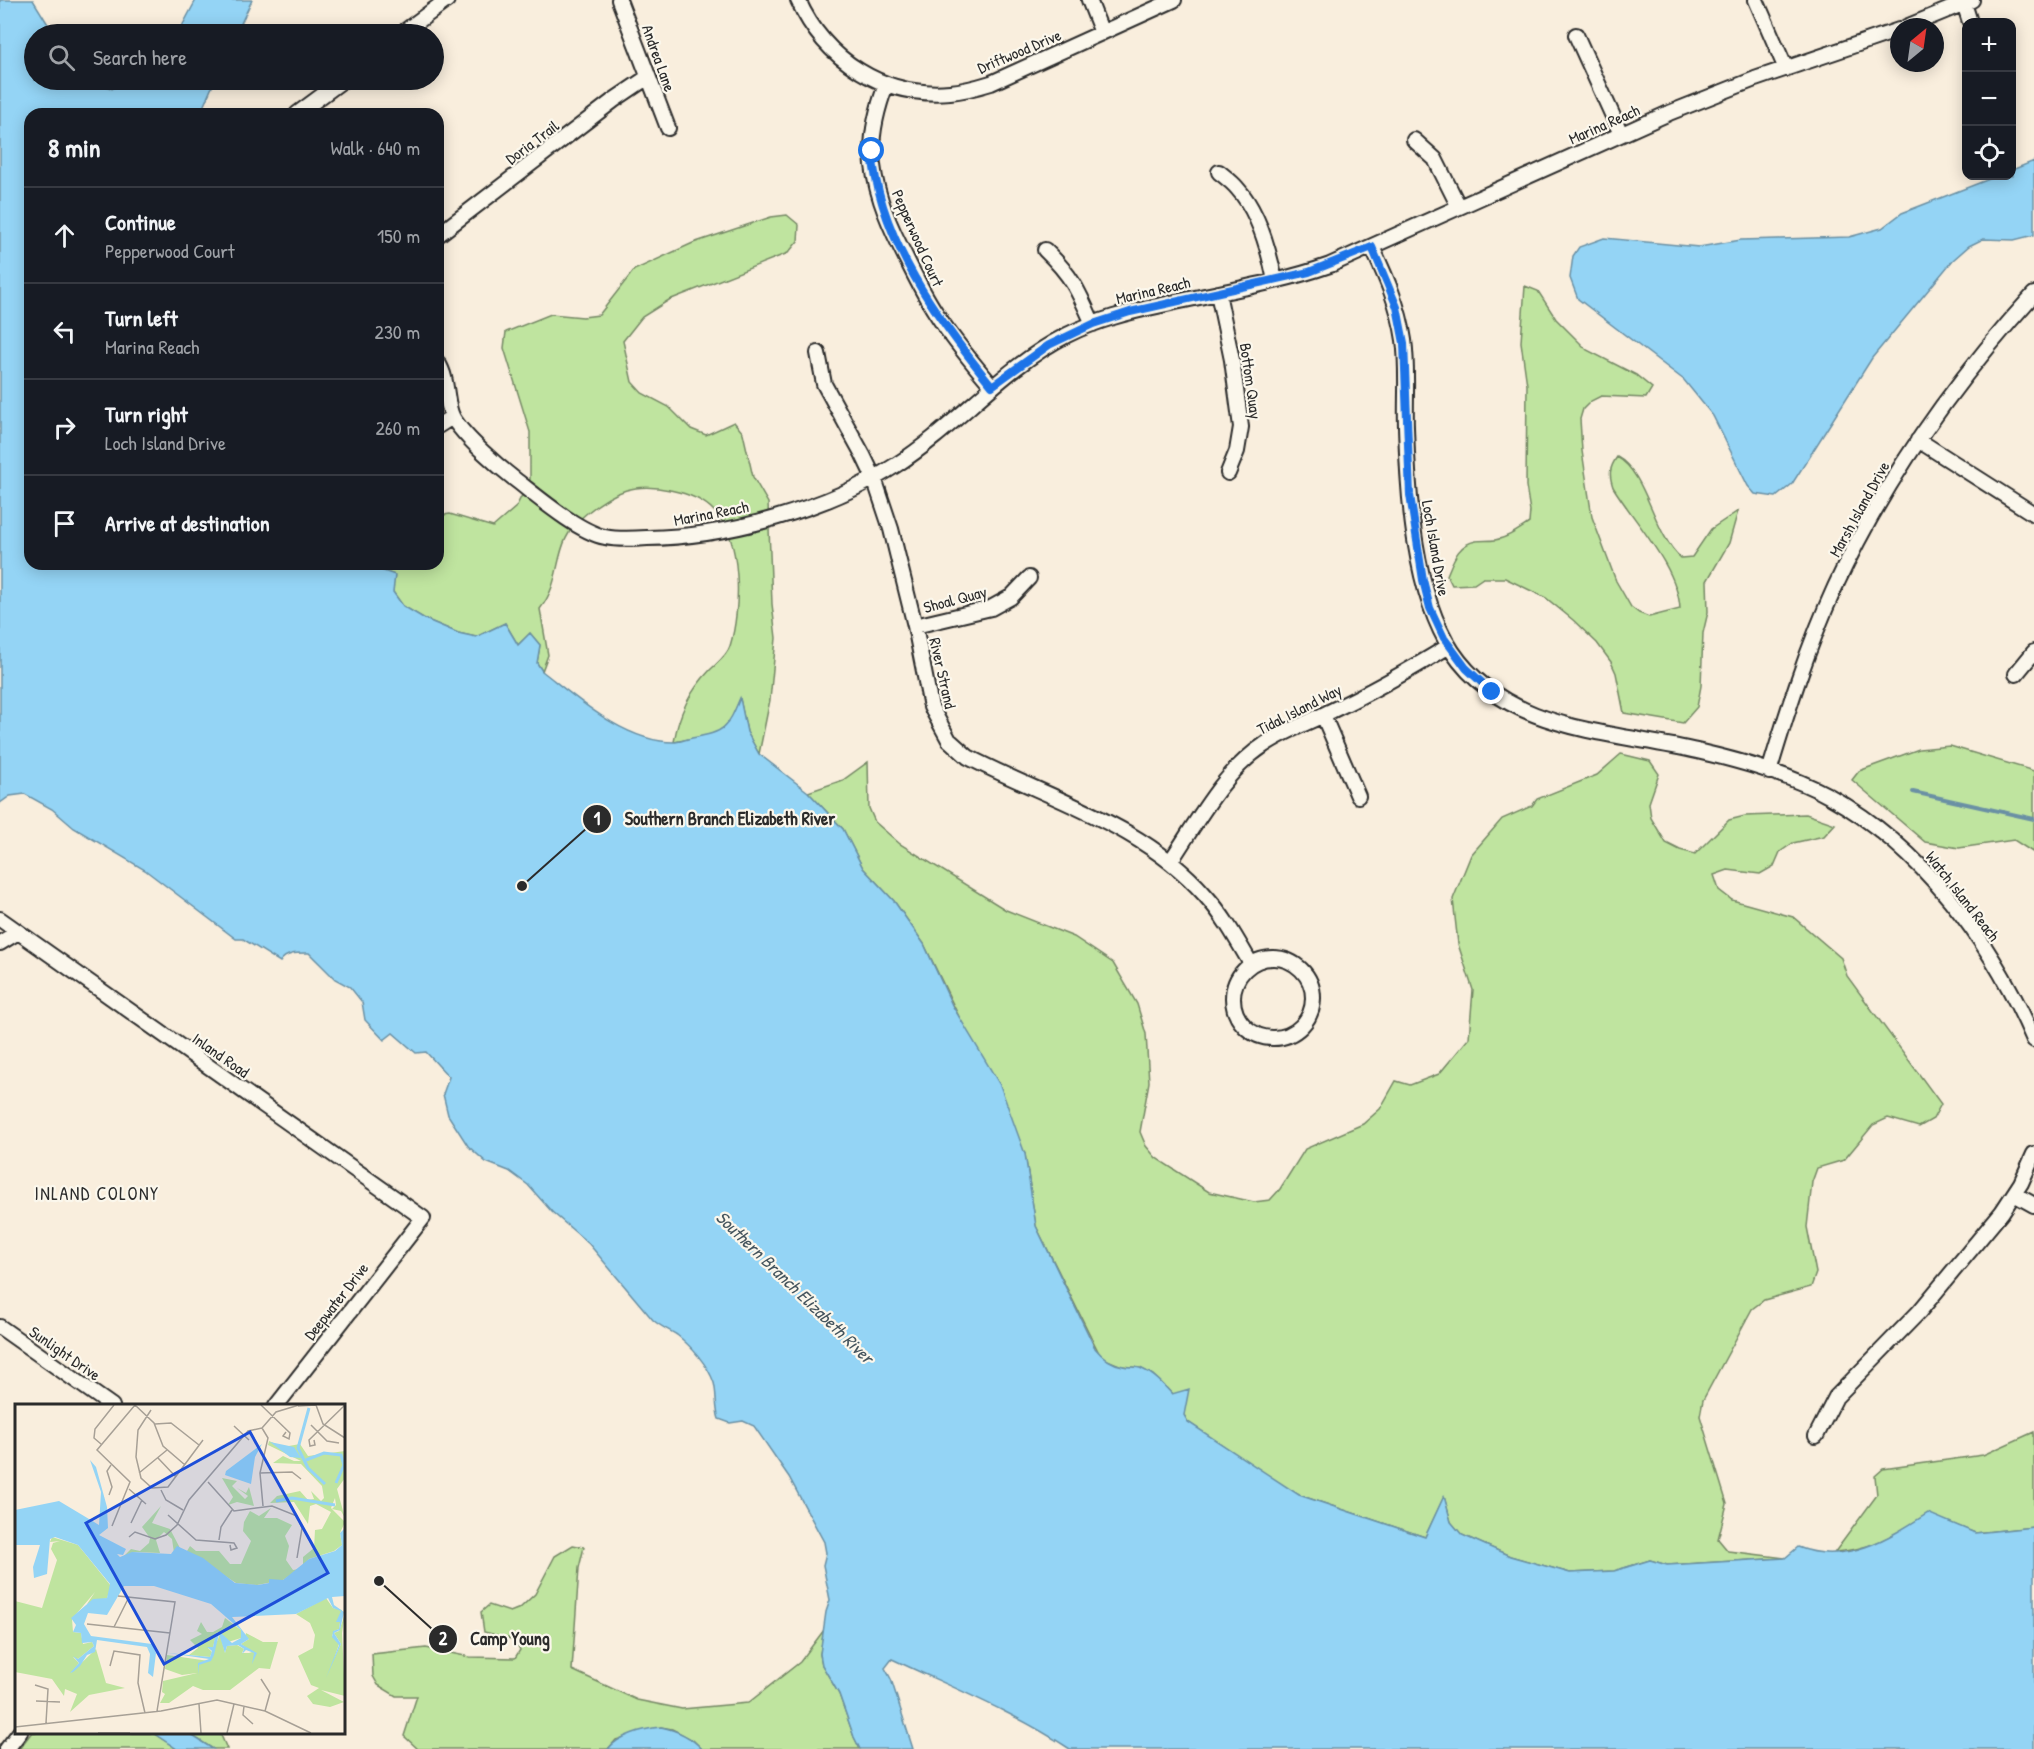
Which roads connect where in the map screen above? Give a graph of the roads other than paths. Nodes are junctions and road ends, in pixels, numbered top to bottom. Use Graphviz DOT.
graph roads {
  1 [pos="447,0"];
  2 [pos="619,0"];
  3 [pos="798,0"];
  4 [pos="1089,0"];
  5 [pos="1174,0"];
  6 [pos="1756,0"];
  7 [pos="1966,1"];
  8 [pos="1927,18"];
  9 [pos="1970,18"];
  10 [pos="415,24"];
  11 [pos="1102,33"];
  12 [pos="1890,33"];
  13 [pos="1576,35"];
  14 [pos="1786,69"];
  15 [pos="648,77"];
  16 [pos="886,85"];
  17 [pos="329,90"];
  18 [pos="305,108"];
  19 [pos="668,128"];
  20 [pos="1621,134"];
  21 [pos="1414,140"];
  22 [pos="1220,172"];
  23 [pos="1459,207"];
  24 [pos="444,230"];
  25 [pos="1372,247"];
  26 [pos="1045,250"];
  27 [pos="1275,281"];
  28 [pos="1218,293"];
  29 [pos="2034,294"];
  30 [pos="1093,324"];
  31 [pos="818,353"];
  32 [pos="444,379"];
  33 [pos="992,386"];
  34 [pos="453,417"];
  35 [pos="444,422"];
  36 [pos="1918,440"];
  37 [pos="1228,473"];
  38 [pos="874,478"];
  39 [pos="2034,514"];
  40 [pos="1029,578"];
  41 [pos="915,627"];
  42 [pos="1449,645"];
  43 [pos="2034,652"];
  44 [pos="2016,674"];
  45 [pos="1323,715"];
  46 [pos="1769,772"];
  47 [pos="1358,796"];
  48 [pos="1170,862"];
  49 [pos="0,919"];
  50 [pos="18,932"];
  51 [pos="0,943"];
  52 [pos="1251,963"];
  53 [pos="2034,1040"];
  54 [pos="2034,1154"];
  55 [pos="2014,1194"];
  56 [pos="2034,1205"];
  57 [pos="423,1218"];
  58 [pos="0,1327"];
  59 [pos="109,1404"];
  60 [pos="278,1404"];
  61 [pos="1816,1436"];
  62 [pos="18,1734"];
  63 [pos="7,1749"];
  1 -- 10 [label="street"];
  2 -- 15 [label="street, Andrea Lane"];
  3 -- 16 [label="street, Driftwood Drive"];
  4 -- 11 [label="street"];
  5 -- 11 [label="street, Driftwood Drive"];
  6 -- 14 [label="street"];
  7 -- 8 [label="street"];
  7 -- 9 [label="street"];
  11 -- 16 [label="street, Driftwood Drive"];
  12 -- 14 [label="street, Marina Reach"];
  13 -- 20 [label="street"];
  14 -- 20 [label="street, Marina Reach"];
  15 -- 19 [label="street, Andrea Lane"];
  15 -- 24 [label="street, Doria Trail"];
  16 -- 33 [label="street, Pepperwood Court"];
  17 -- 18 [label="street"];
  20 -- 23 [label="street, Marina Reach"];
  21 -- 23 [label="street"];
  22 -- 27 [label="street"];
  23 -- 25 [label="street, Marina Reach"];
  25 -- 27 [label="street, Marina Reach"];
  25 -- 42 [label="street, Loch Island Drive"];
  26 -- 30 [label="street"];
  27 -- 28 [label="street, Marina Reach"];
  28 -- 30 [label="street, Marina Reach"];
  28 -- 37 [label="street, Bottom Quay"];
  29 -- 36 [label="street, Marsh Island Drive"];
  30 -- 33 [label="street, Marina Reach"];
  31 -- 38 [label="street, River Strand"];
  32 -- 34 [label="street, Marina Reach"];
  33 -- 38 [label="street, Marina Reach"];
  34 -- 35 [label="street"];
  34 -- 38 [label="street, Marina Reach"];
  36 -- 39 [label="street"];
  36 -- 46 [label="street, Marsh Island Drive"];
  38 -- 41 [label="street, River Strand"];
  40 -- 41 [label="street, Shoal Quay"];
  41 -- 48 [label="street, River Strand"];
  42 -- 45 [label="street, Tidal Island Way"];
  42 -- 46 [label="street, Loch Island Drive"];
  43 -- 44 [label="street"];
  45 -- 47 [label="street"];
  45 -- 48 [label="street, Tidal Island Way"];
  46 -- 53 [label="street, Watch Island Reach"];
  48 -- 52 [label="street, River Strand"];
  49 -- 50 [label="street, Inland Road"];
  50 -- 51 [label="street"];
  50 -- 57 [label="street, Inland Road"];
  52 -- 52 [label="street"];
  54 -- 55 [label="street"];
  55 -- 56 [label="street"];
  55 -- 61 [label="street"];
  57 -- 60 [label="street, Deepwater Drive"];
  58 -- 59 [label="street, Sunlight Drive"];
  62 -- 63 [label="street"];
}
